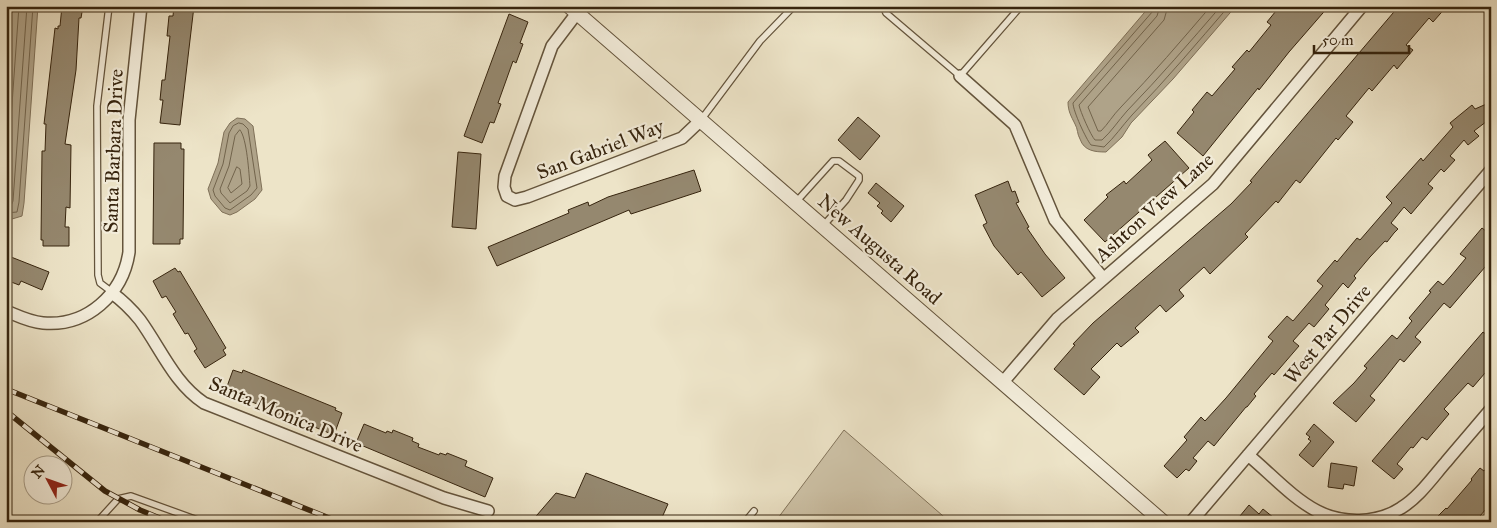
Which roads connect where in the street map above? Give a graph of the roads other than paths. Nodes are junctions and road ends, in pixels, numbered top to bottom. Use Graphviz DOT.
graph roads {
  1 [pos="109,6"];
  2 [pos="141,6"];
  3 [pos="794,6"];
  4 [pos="883,6"];
  5 [pos="1021,6"];
  6 [pos="1362,6"];
  7 [pos="573,10"];
  8 [pos="960,76"];
  9 [pos="701,120"];
  10 [pos="1491,170"];
  11 [pos="796,202"];
  12 [pos="823,226"];
  13 [pos="1103,278"];
  14 [pos="112,293"];
  15 [pos="6,311"];
  16 [pos="1003,382"];
  17 [pos="1491,409"];
  18 [pos="1248,455"];
  19 [pos="488,511"];
  20 [pos="754,511"];
  21 [pos="98,522"];
  22 [pos="203,522"];
  23 [pos="745,522"];
  24 [pos="1163,522"];
  25 [pos="1191,522"];
  1 -- 14 [label="lane"];
  2 -- 14 [label="street, Santa Barbara Drive"];
  3 -- 9 [label="lane"];
  4 -- 8 [label="lane"];
  5 -- 8 [label="lane"];
  6 -- 13 [label="street, Ashton View Lane"];
  7 -- 9 [label="street, New Augusta Road"];
  7 -- 9 [label="street, San Gabriel Way"];
  8 -- 13 [label="street"];
  9 -- 11 [label="street, New Augusta Road"];
  10 -- 18 [label="street, West Par Drive"];
  11 -- 12 [label="street, New Augusta Road"];
  11 -- 12 [label="lane"];
  12 -- 16 [label="street, New Augusta Road"];
  13 -- 16 [label="street, Ashton View Lane"];
  14 -- 15 [label="street, Santa Barbara Drive"];
  14 -- 19 [label="street, Santa Monica Drive"];
  16 -- 24 [label="street, New Augusta Road"];
  17 -- 18 [label="street"];
  18 -- 25 [label="street, West Par Drive"];
  20 -- 23 [label="lane"];
  21 -- 22 [label="lane"];
}
